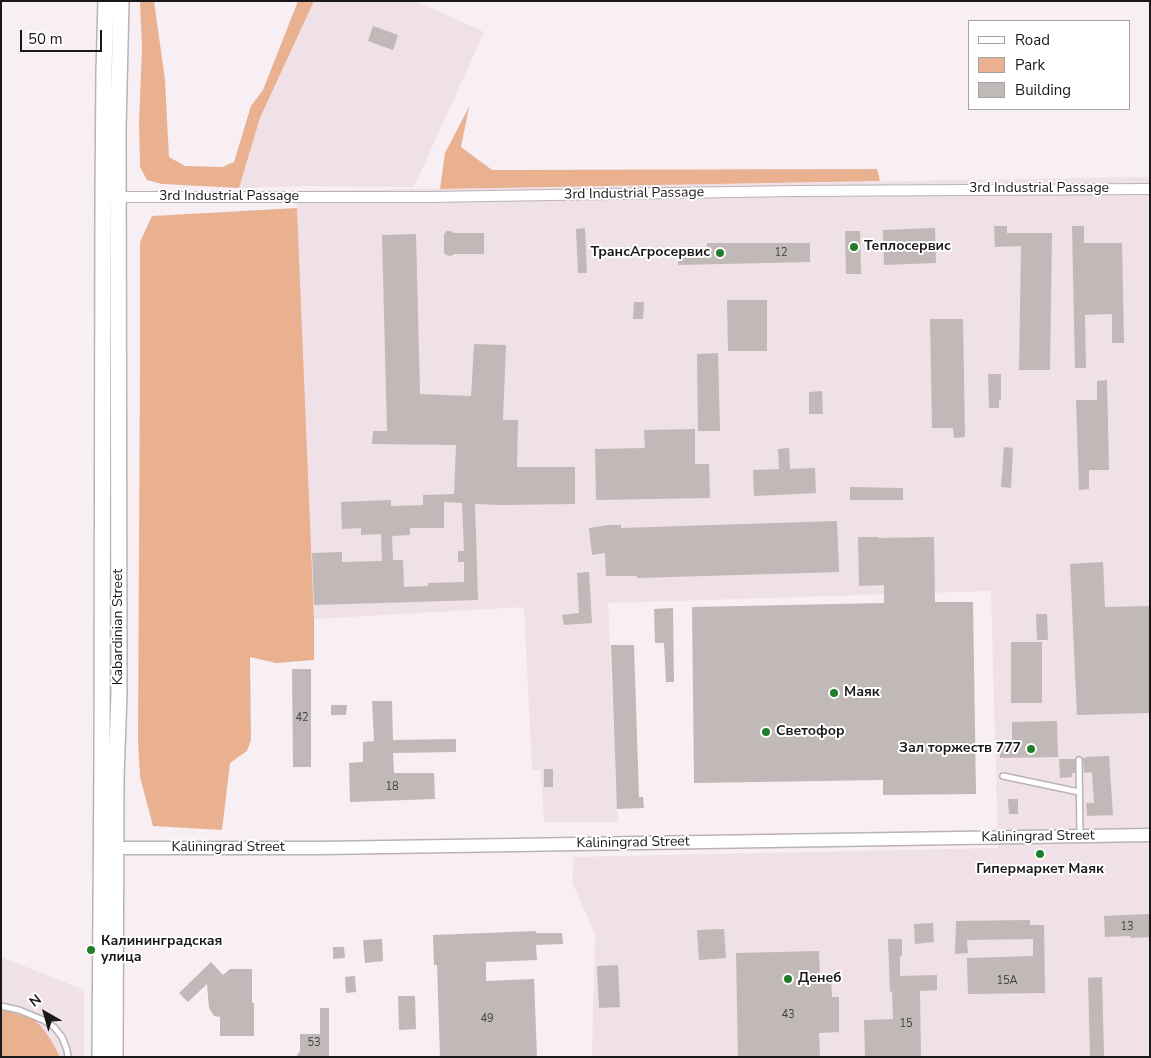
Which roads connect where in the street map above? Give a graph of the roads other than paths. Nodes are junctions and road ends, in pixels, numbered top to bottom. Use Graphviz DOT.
graph roads {
  1 [pos="106,1"];
  2 [pos="121,1"];
  3 [pos="1150,189"];
  4 [pos="110,197"];
  5 [pos="1079,760"];
  6 [pos="1003,776"];
  7 [pos="1079,792"];
  8 [pos="1150,835"];
  9 [pos="1080,836"];
  10 [pos="109,848"];
  11 [pos="1,1006"];
  12 [pos="68,1057"];
  13 [pos="100,1057"];
  14 [pos="115,1057"];
  1 -- 4 [label="main road"];
  2 -- 4 [label="main road"];
  3 -- 4 [label="street, 3rd Industrial Passage"];
  4 -- 10 [label="main road, Kabardinian Street"];
  5 -- 7 [label="lane"];
  6 -- 7 [label="lane"];
  7 -- 9 [label="lane"];
  8 -- 9 [label="street, Kaliningrad Street"];
  9 -- 10 [label="street, Kaliningrad Street"];
  10 -- 13 [label="main road, Kabardinian Street"];
  10 -- 14 [label="main road, Kabardinian Street"];
  11 -- 12 [label="lane"];
}
